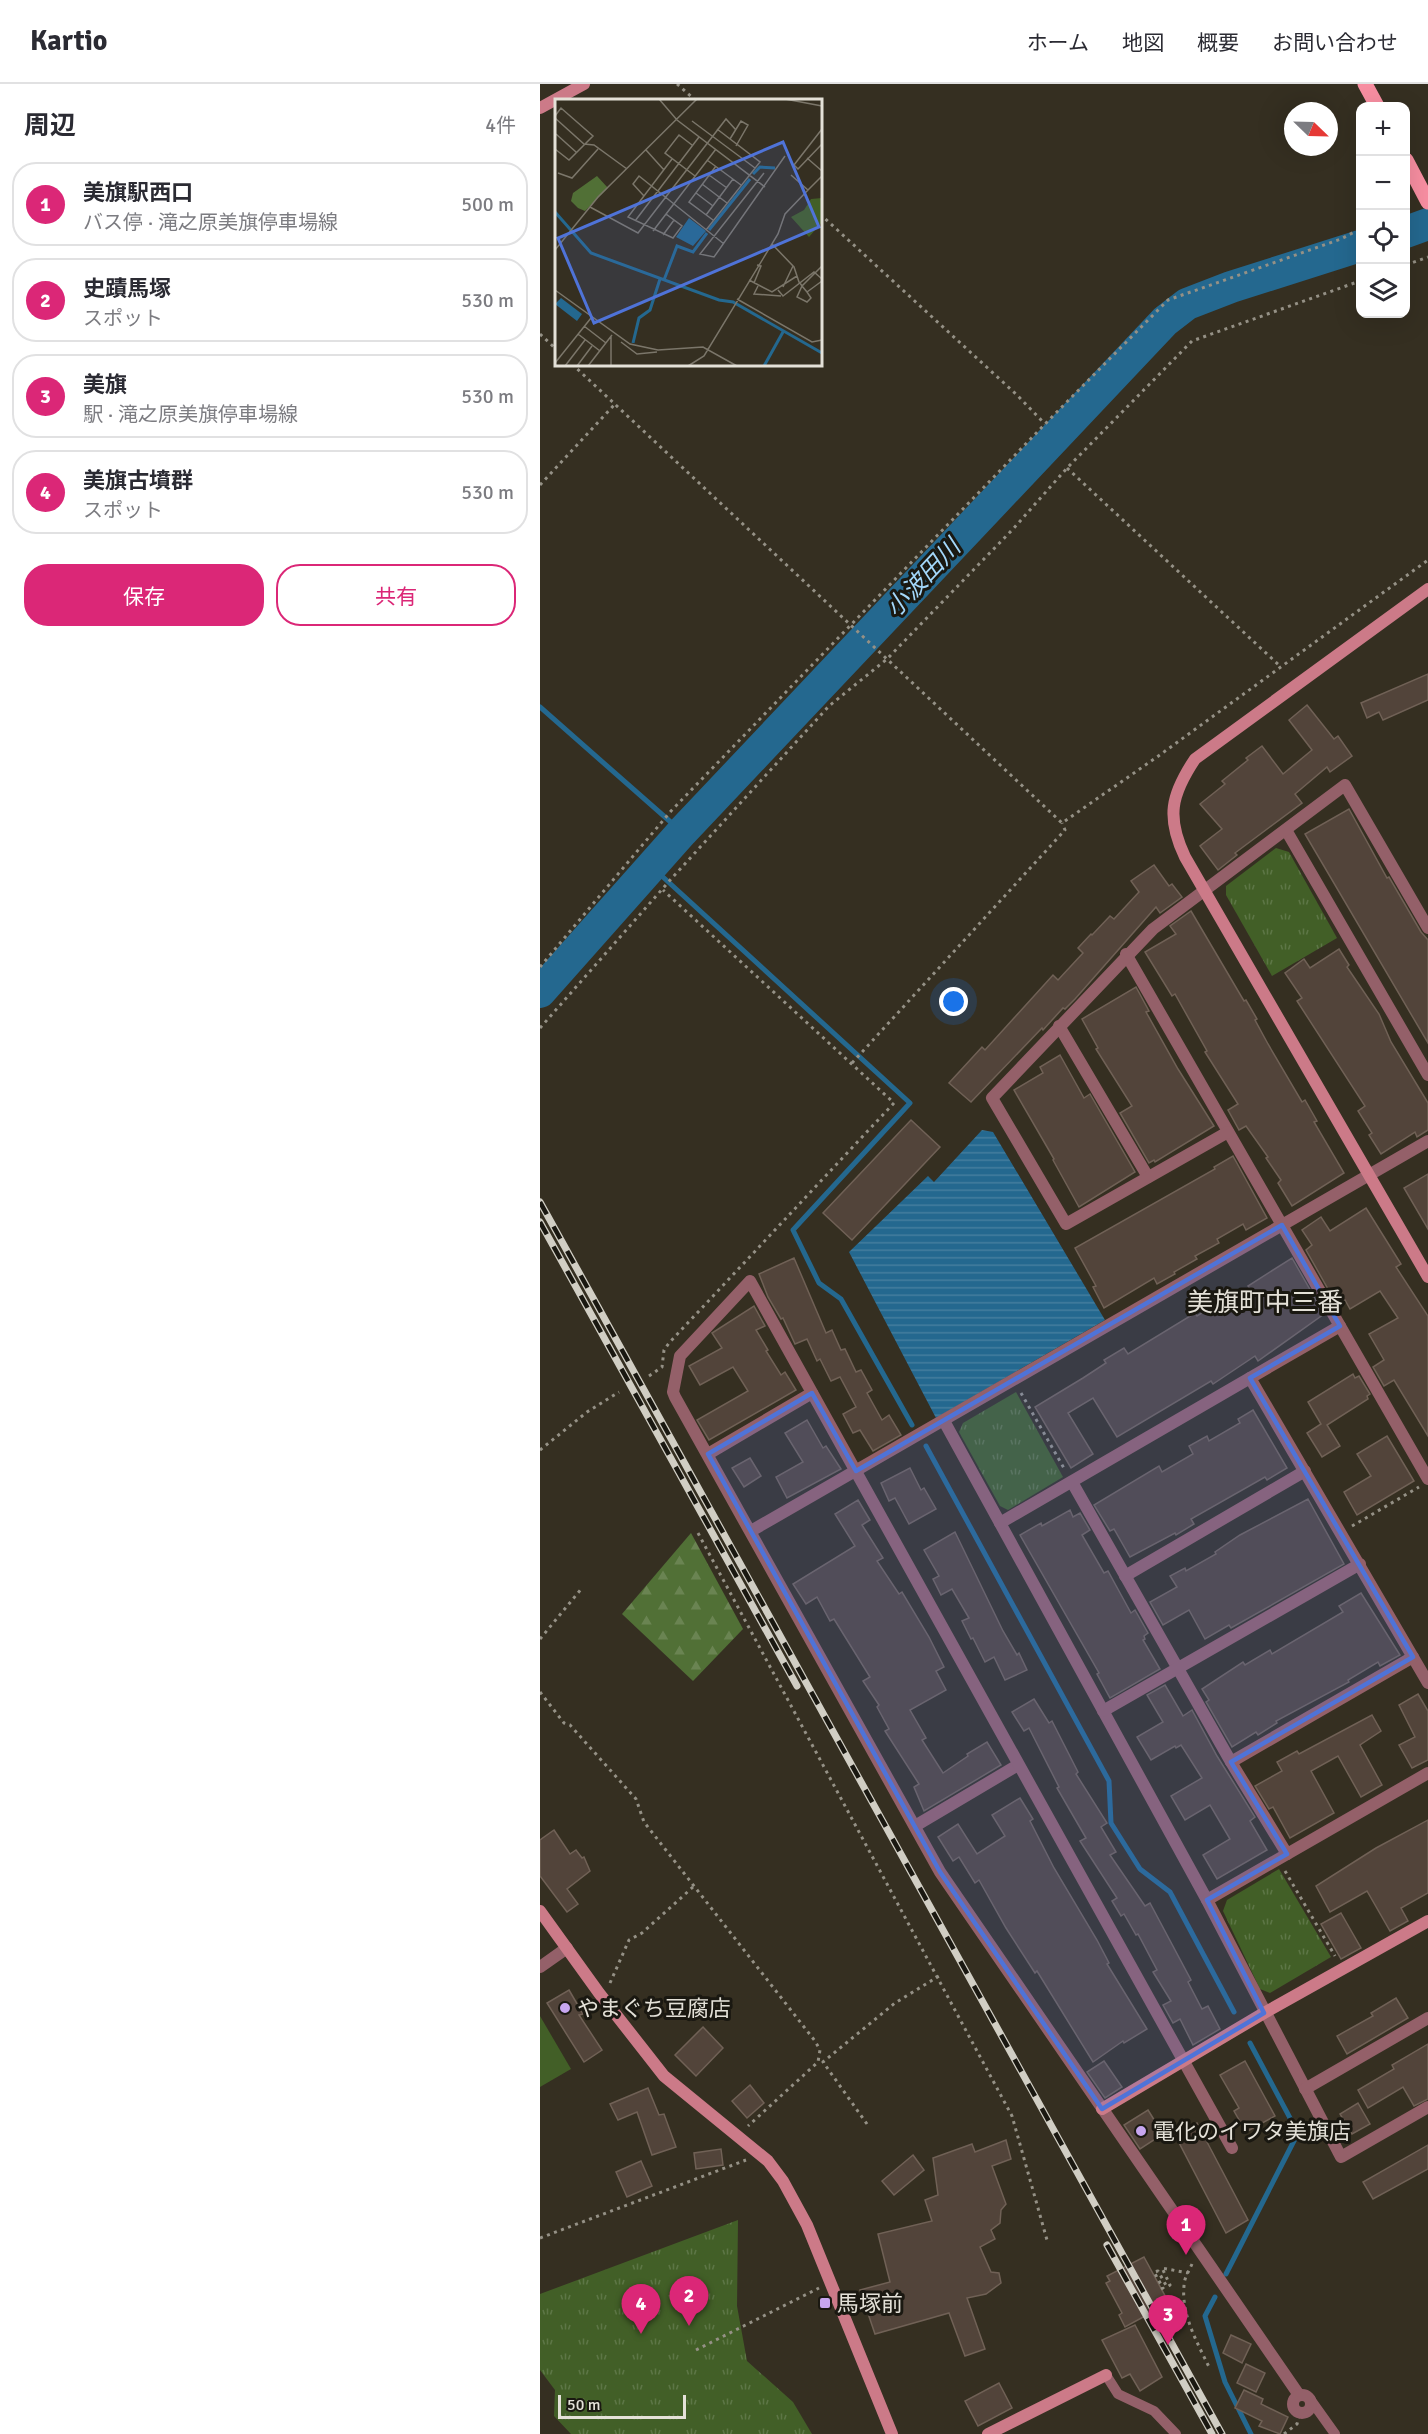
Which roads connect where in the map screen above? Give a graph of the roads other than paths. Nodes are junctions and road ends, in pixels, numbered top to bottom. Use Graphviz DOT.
graph roads {
  1 [pos="584,84"];
  2 [pos="1365,84"];
  3 [pos="556,99"];
  4 [pos="555,100"];
  5 [pos="1375,102"];
  6 [pos="540,108"];
  7 [pos="1410,168"];
  8 [pos="1426,198"];
  9 [pos="1428,589"];
  10 [pos="1286,830"];
  11 [pos="1204,890"];
  12 [pos="1428,927"];
  13 [pos="1126,954"];
  14 [pos="1059,1026"];
  15 [pos="1428,1076"];
  16 [pos="1228,1132"];
  17 [pos="1428,1142"];
  18 [pos="1369,1174"];
  19 [pos="1148,1177"];
  20 [pos="1282,1225"];
  21 [pos="1428,1277"];
  22 [pos="1340,1326"];
  23 [pos="1250,1377"];
  24 [pos="812,1393"];
  25 [pos="944,1421"];
  26 [pos="708,1454"];
  27 [pos="856,1471"];
  28 [pos="1305,1471"];
  29 [pos="1428,1480"];
  30 [pos="1072,1482"];
  31 [pos="1000,1523"];
  32 [pos="751,1531"];
  33 [pos="1360,1564"];
  34 [pos="1125,1576"];
  35 [pos="1413,1657"];
  36 [pos="1177,1668"];
  37 [pos="1428,1683"];
  38 [pos="1103,1711"];
  39 [pos="1232,1762"];
  40 [pos="1018,1765"];
  41 [pos="1428,1773"];
  42 [pos="915,1826"];
  43 [pos="1282,1857"];
  44 [pos="1207,1900"];
  45 [pos="540,1911"];
  46 [pos="1428,1921"];
  47 [pos="567,1948"];
  48 [pos="540,1968"];
  49 [pos="1264,2013"];
  50 [pos="1428,2018"];
  51 [pos="1184,2060"];
  52 [pos="1305,2089"];
  53 [pos="1428,2107"];
  54 [pos="1102,2109"];
  55 [pos="1232,2148"];
  56 [pos="1106,2375"];
  57 [pos="1304,2397"];
  58 [pos="1300,2413"];
  59 [pos="892,2434"];
  60 [pos="988,2434"];
  61 [pos="1176,2434"];
  62 [pos="1335,2434"];
  1 -- 3 [label="street"];
  2 -- 5 [label="main road"];
  4 -- 6 [label="street"];
  7 -- 8 [label="main road"];
  9 -- 11 [label="street"];
  10 -- 11 [label="street"];
  10 -- 12 [label="street"];
  10 -- 15 [label="street"];
  11 -- 13 [label="street"];
  11 -- 18 [label="street"];
  13 -- 14 [label="street"];
  13 -- 16 [label="street"];
  14 -- 19 [label="street"];
  14 -- 19 [label="street"];
  16 -- 19 [label="street"];
  16 -- 20 [label="street"];
  17 -- 18 [label="street"];
  18 -- 20 [label="street"];
  18 -- 21 [label="street"];
  20 -- 22 [label="street"];
  20 -- 25 [label="street"];
  22 -- 23 [label="street"];
  22 -- 29 [label="street"];
  23 -- 28 [label="street"];
  23 -- 30 [label="street"];
  24 -- 26 [label="street"];
  24 -- 26 [label="street"];
  24 -- 27 [label="street"];
  25 -- 27 [label="street"];
  25 -- 31 [label="street"];
  26 -- 32 [label="street"];
  27 -- 32 [label="street"];
  27 -- 40 [label="street"];
  28 -- 33 [label="street"];
  28 -- 34 [label="street"];
  30 -- 31 [label="street"];
  30 -- 34 [label="street"];
  31 -- 38 [label="street"];
  32 -- 42 [label="street"];
  33 -- 35 [label="street"];
  33 -- 36 [label="street"];
  34 -- 36 [label="street"];
  35 -- 37 [label="street"];
  35 -- 39 [label="street"];
  36 -- 38 [label="street"];
  36 -- 39 [label="street"];
  38 -- 44 [label="street"];
  39 -- 43 [label="street"];
  40 -- 42 [label="street"];
  40 -- 51 [label="street"];
  41 -- 43 [label="street"];
  42 -- 54 [label="street"];
  43 -- 44 [label="street"];
  44 -- 49 [label="street"];
  45 -- 47 [label="street"];
  46 -- 49 [label="street"];
  47 -- 48 [label="street"];
  47 -- 59 [label="street"];
  49 -- 51 [label="street"];
  49 -- 52 [label="street"];
  50 -- 52 [label="street"];
  51 -- 54 [label="street"];
  51 -- 55 [label="street"];
  52 -- 53 [label="street"];
  54 -- 57 [label="street"];
  56 -- 60 [label="street"];
  56 -- 61 [label="lane"];
  57 -- 58 [label="street"];
  57 -- 62 [label="lane"];
}
